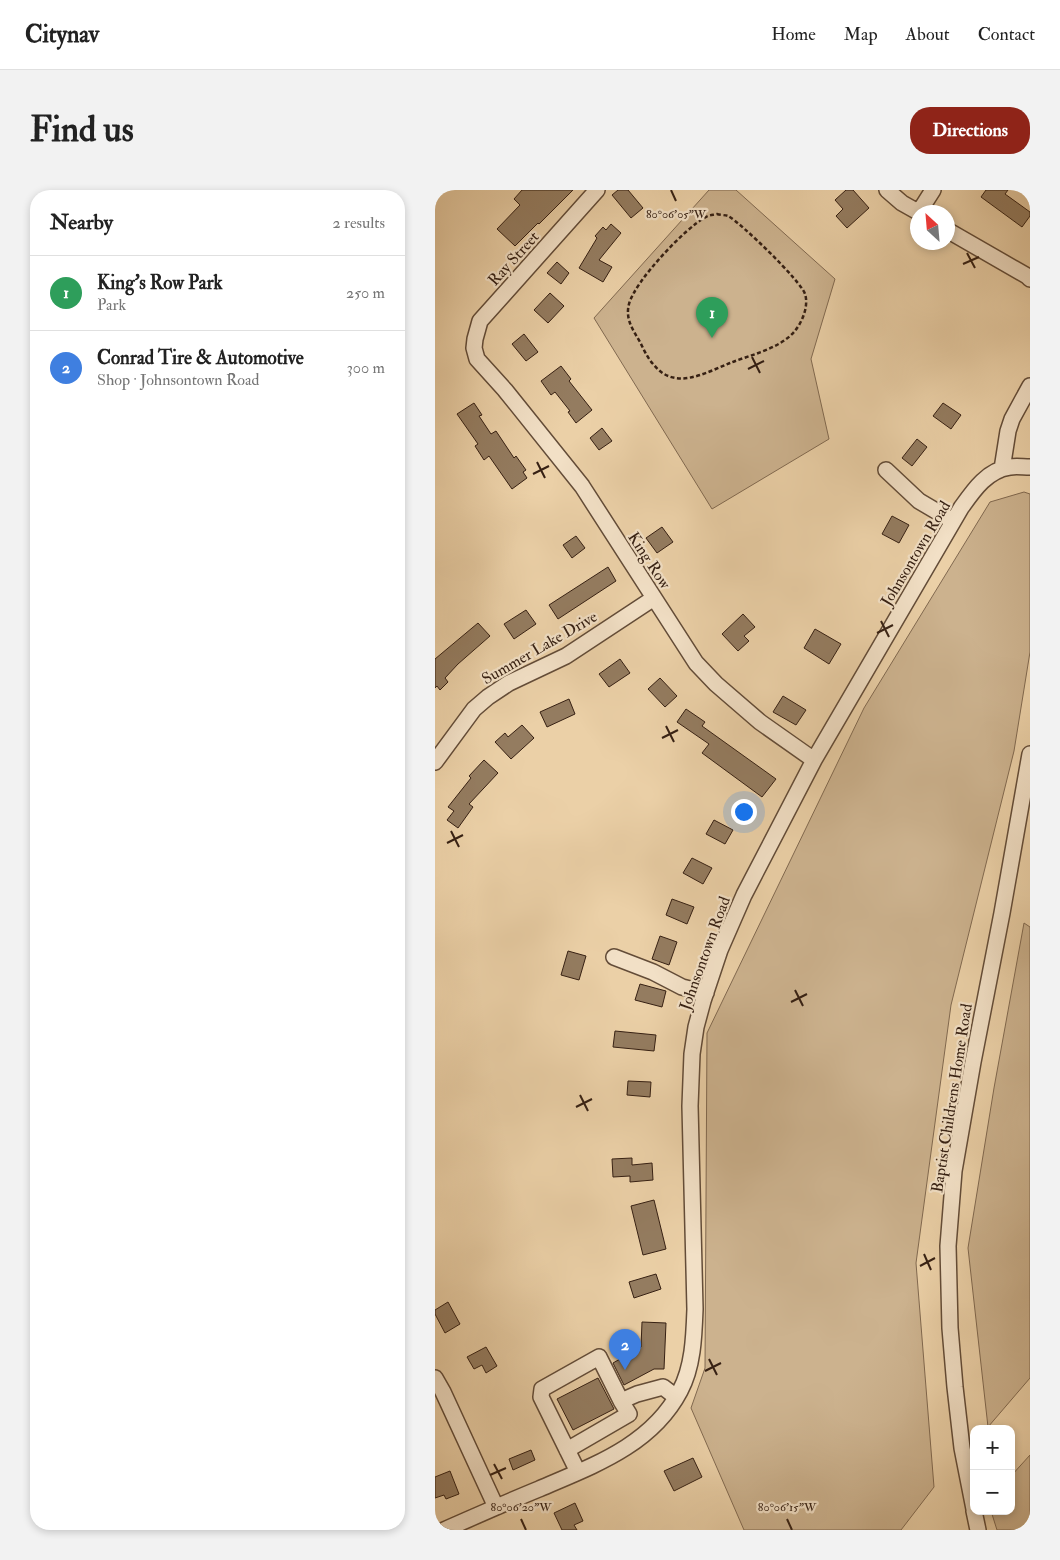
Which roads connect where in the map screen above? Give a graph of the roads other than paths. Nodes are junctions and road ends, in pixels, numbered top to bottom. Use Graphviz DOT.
graph roads {
  1 [pos="597,190"];
  2 [pos="887,190"];
  3 [pos="933,190"];
  4 [pos="923,205"];
  5 [pos="910,208"];
  6 [pos="955,235"];
  7 [pos="1030,279"];
  8 [pos="477,359"];
  9 [pos="1030,386"];
  10 [pos="1030,467"];
  11 [pos="1002,469"];
  12 [pos="886,470"];
  13 [pos="953,521"];
  14 [pos="654,598"];
  15 [pos="1030,754"];
  16 [pos="814,760"];
  17 [pos="435,762"];
  18 [pos="614,958"];
  19 [pos="706,993"];
  20 [pos="435,1378"];
  21 [pos="676,1398"];
  22 [pos="621,1400"];
  23 [pos="567,1450"];
  24 [pos="579,1472"];
  25 [pos="970,1489"];
  26 [pos="496,1507"];
  27 [pos="975,1515"];
  28 [pos="444,1530"];
  29 [pos="978,1530"];
  1 -- 8 [label="street, Ray Street"];
  2 -- 5 [label="street"];
  3 -- 4 [label="street"];
  6 -- 7 [label="street"];
  8 -- 14 [label="street, King Row"];
  9 -- 11 [label="street"];
  10 -- 11 [label="street, Johnsontown Road"];
  11 -- 13 [label="street, Johnsontown Road"];
  12 -- 13 [label="street"];
  13 -- 16 [label="street, Johnsontown Road"];
  14 -- 16 [label="street, King Row"];
  14 -- 17 [label="street, Summer Lake Drive"];
  15 -- 25 [label="street, Baptist Childrens Home Road"];
  16 -- 19 [label="street, Johnsontown Road"];
  18 -- 19 [label="street"];
  19 -- 21 [label="street, Johnsontown Road"];
  20 -- 26 [label="street"];
  21 -- 22 [label="street"];
  21 -- 24 [label="street, Johnsontown Road"];
  22 -- 23 [label="street"];
  22 -- 23 [label="street"];
  23 -- 24 [label="street"];
  24 -- 26 [label="street, Johnsontown Road"];
  26 -- 28 [label="street, Johnsontown Road"];
  27 -- 29 [label="street, Baptist Childrens Home Road"];
}
